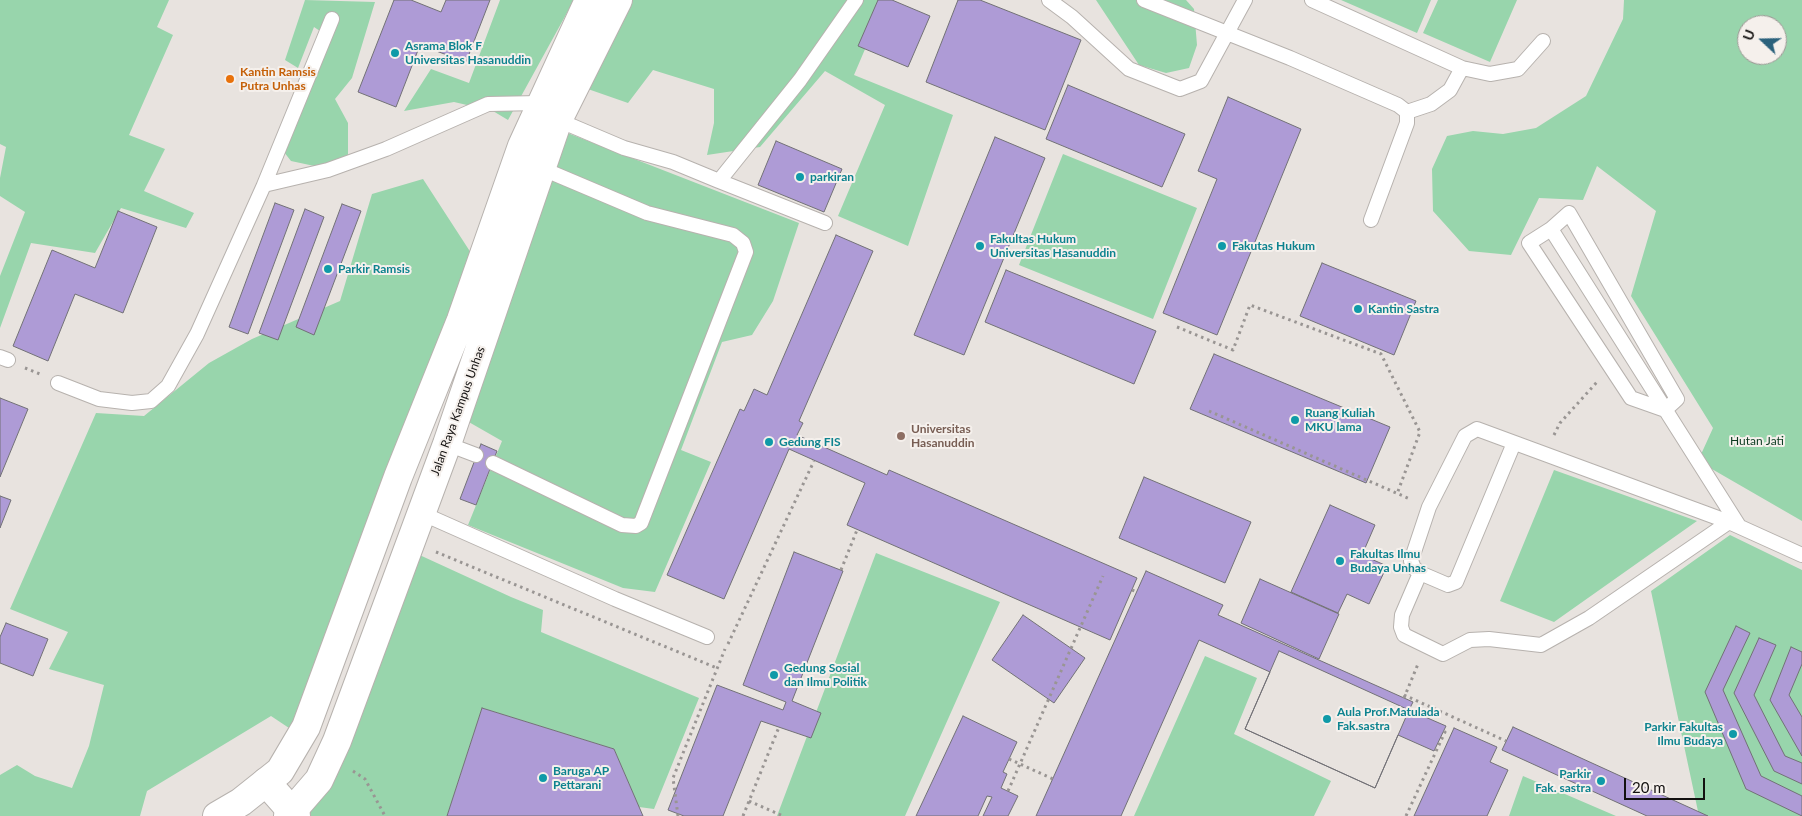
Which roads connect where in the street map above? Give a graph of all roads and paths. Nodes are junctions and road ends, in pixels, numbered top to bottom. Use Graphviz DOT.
graph roads {
  1 [pos="590,0"];
  2 [pos="618,0"];
  3 [pos="856,0"];
  4 [pos="1049,0"];
  5 [pos="1245,0"];
  6 [pos="1312,0"];
  7 [pos="1149,1"];
  8 [pos="332,19"];
  9 [pos="588,32"];
  10 [pos="1226,33"];
  11 [pos="1543,41"];
  12 [pos="1462,68"];
  13 [pos="549,111"];
  14 [pos="1407,112"];
  15 [pos="543,169"];
  16 [pos="719,181"];
  17 [pos="264,185"];
  18 [pos="1371,220"];
  19 [pos="825,223"];
  20 [pos="1551,230"];
  21 [pos="1177,327"];
  22 [pos="4,359"];
  23 [pos="1611,366"];
  24 [pos="58,383"];
  25 [pos="1665,410"];
  26 [pos="1209,411"];
  27 [pos="1514,442"];
  28 [pos="448,444"];
  29 [pos="1545,454"];
  30 [pos="476,456"];
  31 [pos="814,461"];
  32 [pos="493,462"];
  33 [pos="1397,494"];
  34 [pos="1429,507"];
  35 [pos="421,513"];
  36 [pos="1735,525"];
  37 [pos="857,530"];
  38 [pos="410,542"];
  39 [pos="1802,555"];
  40 [pos="841,570"];
  41 [pos="1420,573"];
  42 [pos="1103,576"];
  43 [pos="1132,590"];
  44 [pos="1137,592"];
  45 [pos="707,637"];
  46 [pos="1426,646"];
  47 [pos="717,668"];
  48 [pos="778,727"];
  49 [pos="1443,731"];
  50 [pos="1506,741"];
  51 [pos="330,758"];
  52 [pos="1009,759"];
  53 [pos="1021,764"];
  54 [pos="1053,779"];
  55 [pos="266,782"];
  56 [pos="1008,791"];
  57 [pos="749,801"];
  58 [pos="292,815"];
  59 [pos="217,816"];
  60 [pos="385,816"];
  61 [pos="678,816"];
  62 [pos="743,816"];
  63 [pos="783,816"];
  64 [pos="1406,816"];
  1 -- 9 [label="street, Jalan Raya Kampus Unhas"];
  2 -- 9 [label="street, Jalan Raya Kampus Unhas"];
  3 -- 16 [label="lane"];
  4 -- 10 [label="lane"];
  5 -- 10 [label="lane"];
  6 -- 12 [label="lane"];
  7 -- 10 [label="lane"];
  8 -- 17 [label="lane"];
  9 -- 13 [label="street, Jalan Raya Kampus Unhas"];
  10 -- 14 [label="lane"];
  11 -- 12 [label="lane"];
  12 -- 14 [label="lane"];
  13 -- 15 [label="street, Jalan Raya Kampus Unhas"];
  13 -- 16 [label="lane"];
  13 -- 17 [label="lane"];
  13 -- 55 [label="street, Jalan Raya Kampus Unhas"];
  14 -- 18 [label="lane"];
  15 -- 28 [label="street, Jalan Raya Kampus Unhas"];
  15 -- 32 [label="lane"];
  16 -- 19 [label="lane"];
  17 -- 24 [label="lane"];
  20 -- 23 [label="lane"];
  20 -- 25 [label="lane"];
  20 -- 25 [label="lane"];
  21 -- 33 [label="path"];
  22 -- 24 [label="path"];
  23 -- 25 [label="lane"];
  23 -- 29 [label="path"];
  25 -- 36 [label="lane"];
  26 -- 33 [label="path"];
  27 -- 29 [label="lane"];
  27 -- 34 [label="lane"];
  27 -- 41 [label="lane"];
  28 -- 30 [label="lane"];
  28 -- 35 [label="street, Jalan Raya Kampus Unhas"];
  29 -- 36 [label="lane"];
  31 -- 47 [label="path"];
  33 -- 34 [label="path"];
  34 -- 41 [label="lane"];
  35 -- 38 [label="street, Jalan Raya Kampus Unhas"];
  35 -- 45 [label="lane"];
  36 -- 39 [label="lane"];
  36 -- 46 [label="lane"];
  37 -- 40 [label="path"];
  38 -- 47 [label="path"];
  38 -- 51 [label="street, Jalan Raya Kampus Unhas"];
  41 -- 46 [label="lane"];
  42 -- 53 [label="path"];
  43 -- 44 [label="path"];
  46 -- 50 [label="path"];
  47 -- 61 [label="path"];
  48 -- 57 [label="path"];
  49 -- 64 [label="path"];
  51 -- 58 [label="street, Jalan Raya Kampus Unhas"];
  51 -- 60 [label="path"];
  52 -- 53 [label="path"];
  53 -- 54 [label="path"];
  53 -- 56 [label="path"];
  55 -- 58 [label="street"];
  55 -- 59 [label="street, Jalan Raya Kampus Unhas"];
  57 -- 62 [label="path"];
  57 -- 63 [label="path"];
}
